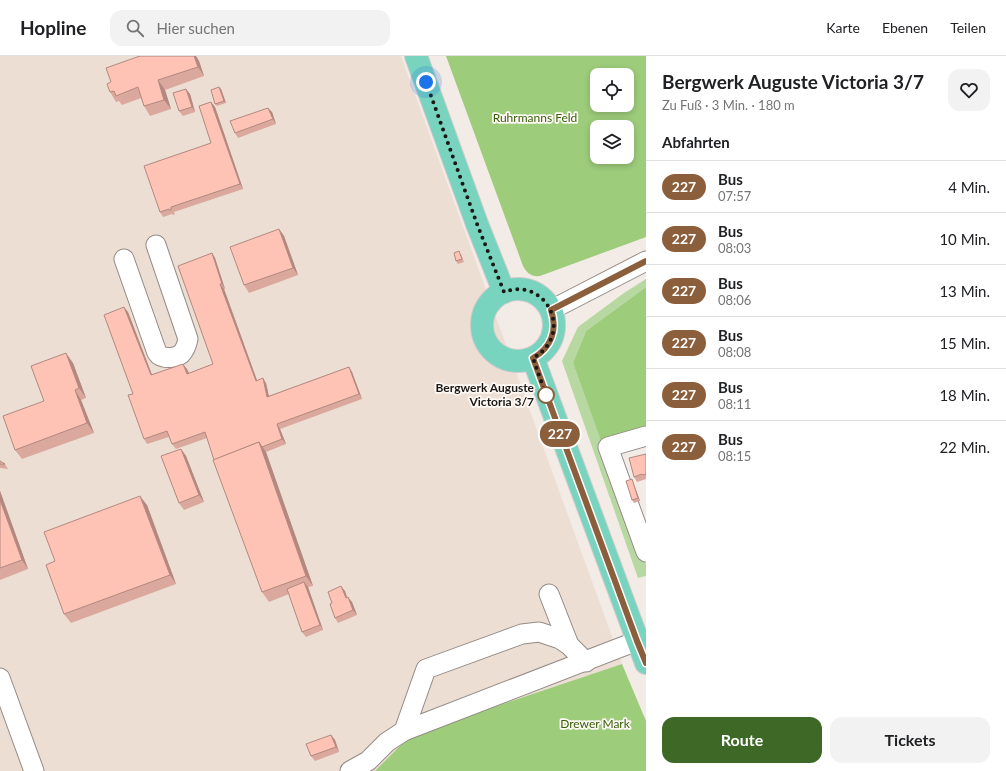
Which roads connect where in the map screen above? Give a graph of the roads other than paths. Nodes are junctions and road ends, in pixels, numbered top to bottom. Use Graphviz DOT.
graph roads {
  1 [pos="416,56"];
  2 [pos="156,245"];
  3 [pos="124,258"];
  4 [pos="646,261"];
  5 [pos="504,292"];
  6 [pos="551,310"];
  7 [pos="533,358"];
  8 [pos="646,436"];
  9 [pos="646,552"];
  10 [pos="549,594"];
  11 [pos="637,641"];
  12 [pos="569,645"];
  13 [pos="586,662"];
  14 [pos="646,663"];
  15 [pos="0,678"];
  16 [pos="404,731"];
  17 [pos="34,771"];
  18 [pos="350,771"];
  1 -- 5 [label="main road"];
  2 -- 3 [label="street"];
  4 -- 6 [label="street"];
  5 -- 6 [label="main road"];
  5 -- 7 [label="main road"];
  6 -- 7 [label="main road"];
  7 -- 11 [label="main road"];
  8 -- 9 [label="street"];
  10 -- 12 [label="street"];
  11 -- 13 [label="street"];
  11 -- 14 [label="main road"];
  12 -- 13 [label="street"];
  12 -- 16 [label="street"];
  13 -- 16 [label="street"];
  15 -- 17 [label="street"];
  16 -- 18 [label="street"];
}
